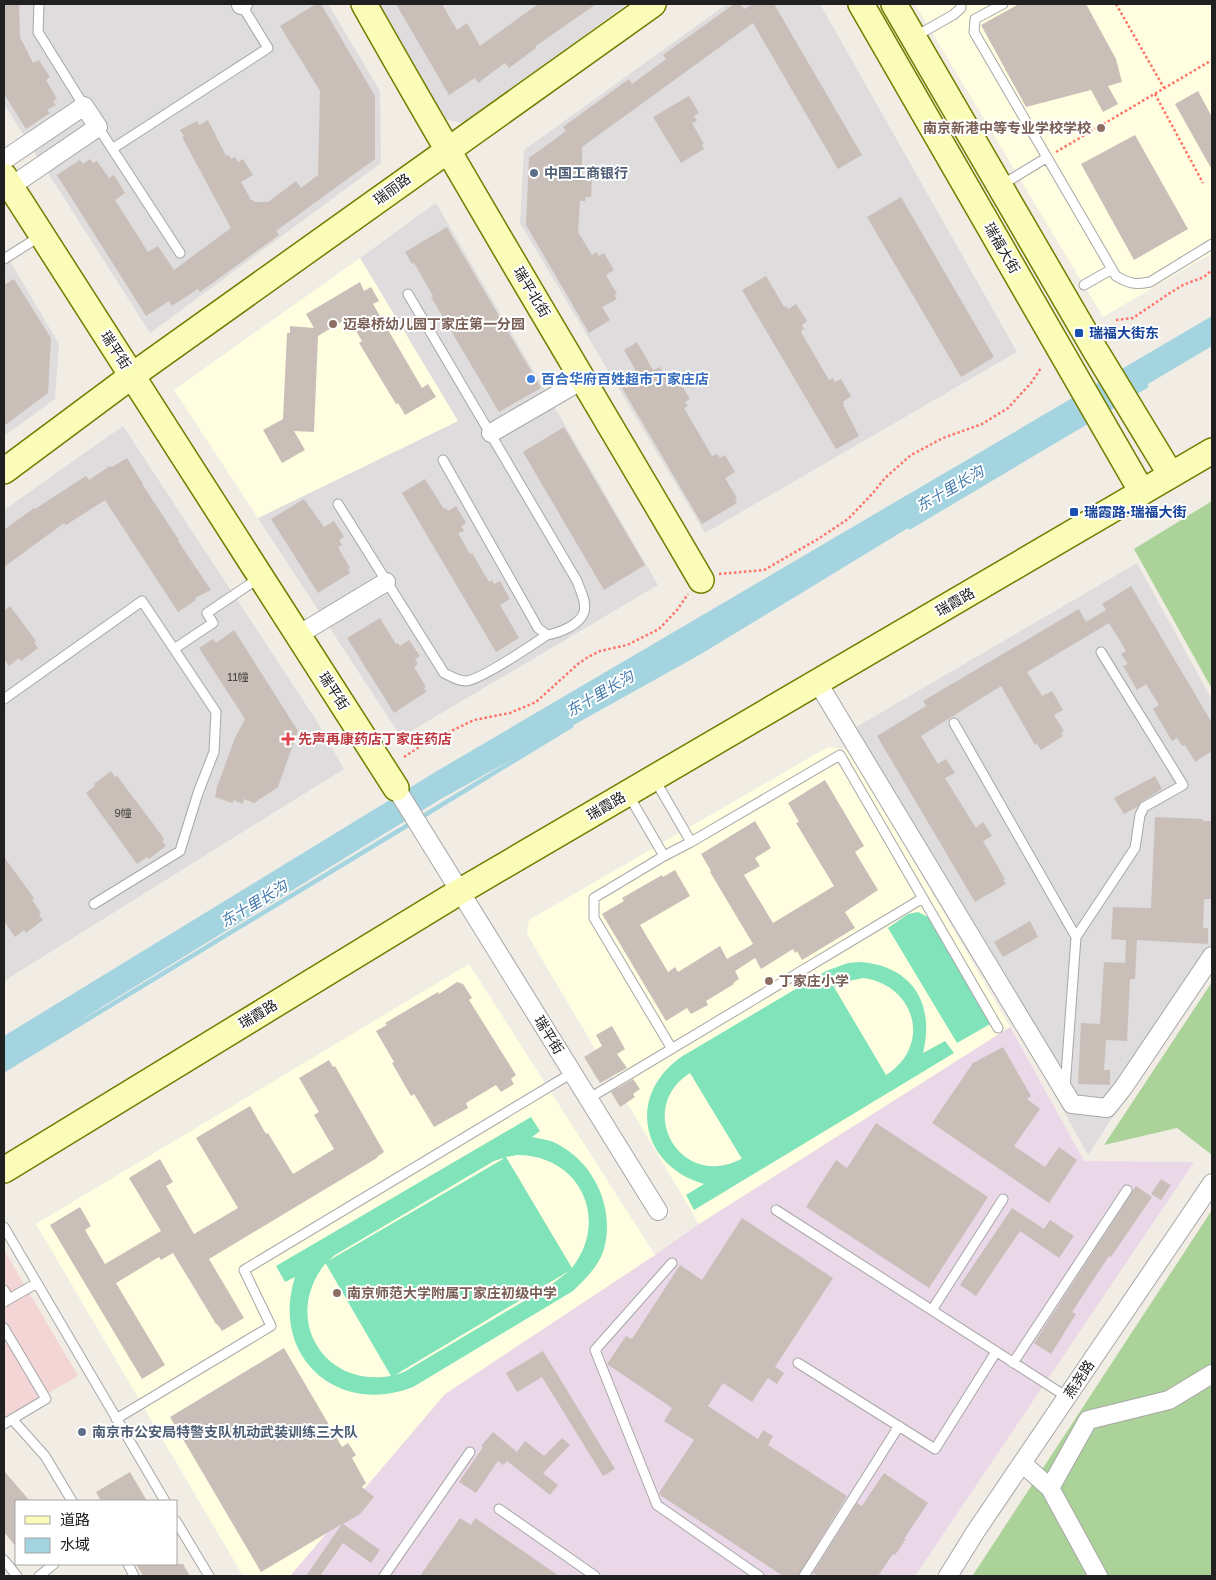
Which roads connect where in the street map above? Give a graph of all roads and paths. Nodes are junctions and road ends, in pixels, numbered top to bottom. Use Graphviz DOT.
graph roads {
  1 [pos="39,4"];
  2 [pos="242,4"];
  3 [pos="364,4"];
  4 [pos="653,4"];
  5 [pos="861,4"];
  6 [pos="894,4"];
  7 [pos="961,4"];
  8 [pos="1003,4"];
  9 [pos="1116,4"];
  10 [pos="913,38"];
  11 [pos="1212,61"];
  12 [pos="1164,88"];
  13 [pos="1155,94"];
  14 [pos="84,106"];
  15 [pos="98,127"];
  16 [pos="112,149"];
  17 [pos="446,150"];
  18 [pos="1046,158"];
  19 [pos="4,160"];
  20 [pos="7,182"];
  21 [pos="1203,182"];
  22 [pos="1000,186"];
  23 [pos="42,235"];
  24 [pos="1212,244"];
  25 [pos="180,253"];
  26 [pos="4,260"];
  27 [pos="1112,269"];
  28 [pos="1212,270"];
  29 [pos="1084,285"];
  30 [pos="408,294"];
  31 [pos="1116,320"];
  32 [pos="1041,368"];
  33 [pos="132,375"];
  34 [pos="584,379"];
  35 [pos="490,433"];
  36 [pos="1212,451"];
  37 [pos="443,460"];
  38 [pos="4,471"];
  39 [pos="1171,475"];
  40 [pos="1142,492"];
  41 [pos="338,504"];
  42 [pos="261,577"];
  43 [pos="701,580"];
  44 [pos="386,582"];
  45 [pos="298,635"];
  46 [pos="547,636"];
  47 [pos="174,648"];
  48 [pos="1101,652"];
  49 [pos="818,683"];
  50 [pos="4,699"];
  51 [pos="954,723"];
  52 [pos="404,756"];
  53 [pos="654,778"];
  54 [pos="396,788"];
  55 [pos="627,794"];
  56 [pos="691,842"];
  57 [pos="664,856"];
  58 [pos="459,892"];
  59 [pos="923,898"];
  60 [pos="94,904"];
  61 [pos="1076,937"];
  62 [pos="1212,956"];
  63 [pos="998,1028"];
  64 [pos="672,1048"];
  65 [pos="572,1072"];
  66 [pos="1065,1092"];
  67 [pos="588,1099"];
  68 [pos="4,1170"];
  69 [pos="1212,1183"];
  70 [pos="1127,1190"];
  71 [pos="1004,1199"];
  72 [pos="776,1210"];
  73 [pos="658,1211"];
  74 [pos="4,1227"];
  75 [pos="672,1262"];
  76 [pos="36,1283"];
  77 [pos="4,1290"];
  78 [pos="6,1301"];
  79 [pos="932,1310"];
  80 [pos="4,1328"];
  81 [pos="996,1352"];
  82 [pos="798,1363"];
  83 [pos="1013,1363"];
  84 [pos="1212,1374"];
  85 [pos="1067,1397"];
  86 [pos="12,1419"];
  87 [pos="116,1419"];
  88 [pos="4,1424"];
  89 [pos="899,1426"];
  90 [pos="470,1452"];
  91 [pos="1022,1463"];
  92 [pos="1050,1488"];
  93 [pos="71,1500"];
  94 [pos="164,1500"];
  95 [pos="499,1509"];
  96 [pos="178,1524"];
  97 [pos="4,1560"];
  98 [pos="53,1565"];
  99 [pos="16,1576"];
  100 [pos="39,1576"];
  101 [pos="209,1576"];
  102 [pos="384,1576"];
  103 [pos="595,1576"];
  104 [pos="759,1576"];
  105 [pos="804,1576"];
  106 [pos="948,1576"];
  107 [pos="1098,1576"];
  1 -- 14 [label="lane"];
  2 -- 16 [label="lane"];
  3 -- 17 [label="street, 瑞平北街"];
  4 -- 17 [label="street, 瑞丽路"];
  5 -- 40 [label="street, 瑞福大街"];
  6 -- 10 [label="street"];
  7 -- 10 [label="lane"];
  8 -- 18 [label="lane"];
  9 -- 12 [label="path"];
  10 -- 22 [label="street"];
  11 -- 12 [label="path"];
  12 -- 13 [label="path"];
  13 -- 18 [label="path"];
  13 -- 21 [label="path"];
  14 -- 15 [label="street"];
  14 -- 19 [label="street"];
  15 -- 16 [label="lane"];
  15 -- 20 [label="street"];
  16 -- 25 [label="lane"];
  17 -- 33 [label="street, 瑞丽路"];
  17 -- 34 [label="street, 瑞平北街"];
  18 -- 22 [label="lane"];
  18 -- 27 [label="lane"];
  20 -- 23 [label="street, 瑞平街"];
  22 -- 39 [label="street"];
  23 -- 26 [label="lane"];
  23 -- 33 [label="street, 瑞平街"];
  24 -- 27 [label="lane"];
  27 -- 29 [label="lane"];
  28 -- 31 [label="path"];
  30 -- 35 [label="lane"];
  32 -- 43 [label="path"];
  33 -- 38 [label="street, 瑞丽路"];
  33 -- 42 [label="street, 瑞平街"];
  34 -- 35 [label="street"];
  34 -- 43 [label="street, 瑞平北街"];
  35 -- 46 [label="lane"];
  36 -- 39 [label="street, 瑞霞路"];
  37 -- 46 [label="lane"];
  39 -- 40 [label="street, 瑞霞路"];
  40 -- 49 [label="street, 瑞霞路"];
  41 -- 44 [label="lane"];
  42 -- 45 [label="street, 瑞平街"];
  42 -- 47 [label="lane"];
  43 -- 52 [label="path"];
  44 -- 45 [label="street"];
  44 -- 46 [label="lane"];
  45 -- 54 [label="street, 瑞平街"];
  47 -- 50 [label="lane"];
  47 -- 60 [label="lane"];
  48 -- 61 [label="lane"];
  49 -- 53 [label="street, 瑞霞路"];
  49 -- 66 [label="street"];
  51 -- 61 [label="lane"];
  53 -- 55 [label="street, 瑞霞路"];
  53 -- 56 [label="lane"];
  54 -- 58 [label="street, 瑞平街"];
  55 -- 57 [label="lane"];
  55 -- 58 [label="street, 瑞霞路"];
  56 -- 57 [label="lane"];
  56 -- 59 [label="lane"];
  57 -- 64 [label="lane"];
  58 -- 65 [label="street, 瑞平街"];
  58 -- 68 [label="street, 瑞霞路"];
  59 -- 63 [label="lane"];
  59 -- 64 [label="lane"];
  61 -- 66 [label="lane"];
  62 -- 66 [label="street"];
  64 -- 67 [label="lane"];
  65 -- 67 [label="street, 瑞平街"];
  65 -- 87 [label="lane"];
  67 -- 73 [label="street, 瑞平街"];
  69 -- 85 [label="street, 燕尧路"];
  70 -- 83 [label="lane"];
  71 -- 79 [label="lane"];
  72 -- 79 [label="lane"];
  74 -- 76 [label="lane"];
  75 -- 104 [label="lane"];
  76 -- 78 [label="lane"];
  76 -- 87 [label="lane"];
  77 -- 78 [label="lane"];
  79 -- 81 [label="lane"];
  80 -- 86 [label="lane"];
  81 -- 83 [label="lane"];
  81 -- 89 [label="lane"];
  82 -- 89 [label="lane"];
  83 -- 85 [label="lane"];
  84 -- 92 [label="street"];
  85 -- 91 [label="street, 燕尧路"];
  86 -- 88 [label="lane"];
  86 -- 93 [label="lane"];
  87 -- 94 [label="lane"];
  89 -- 105 [label="lane"];
  90 -- 102 [label="lane"];
  91 -- 92 [label="street"];
  91 -- 106 [label="street, 燕尧路"];
  92 -- 107 [label="street"];
  95 -- 103 [label="lane"];
  96 -- 101 [label="lane"];
  97 -- 99 [label="lane"];
  98 -- 100 [label="lane"];
}
